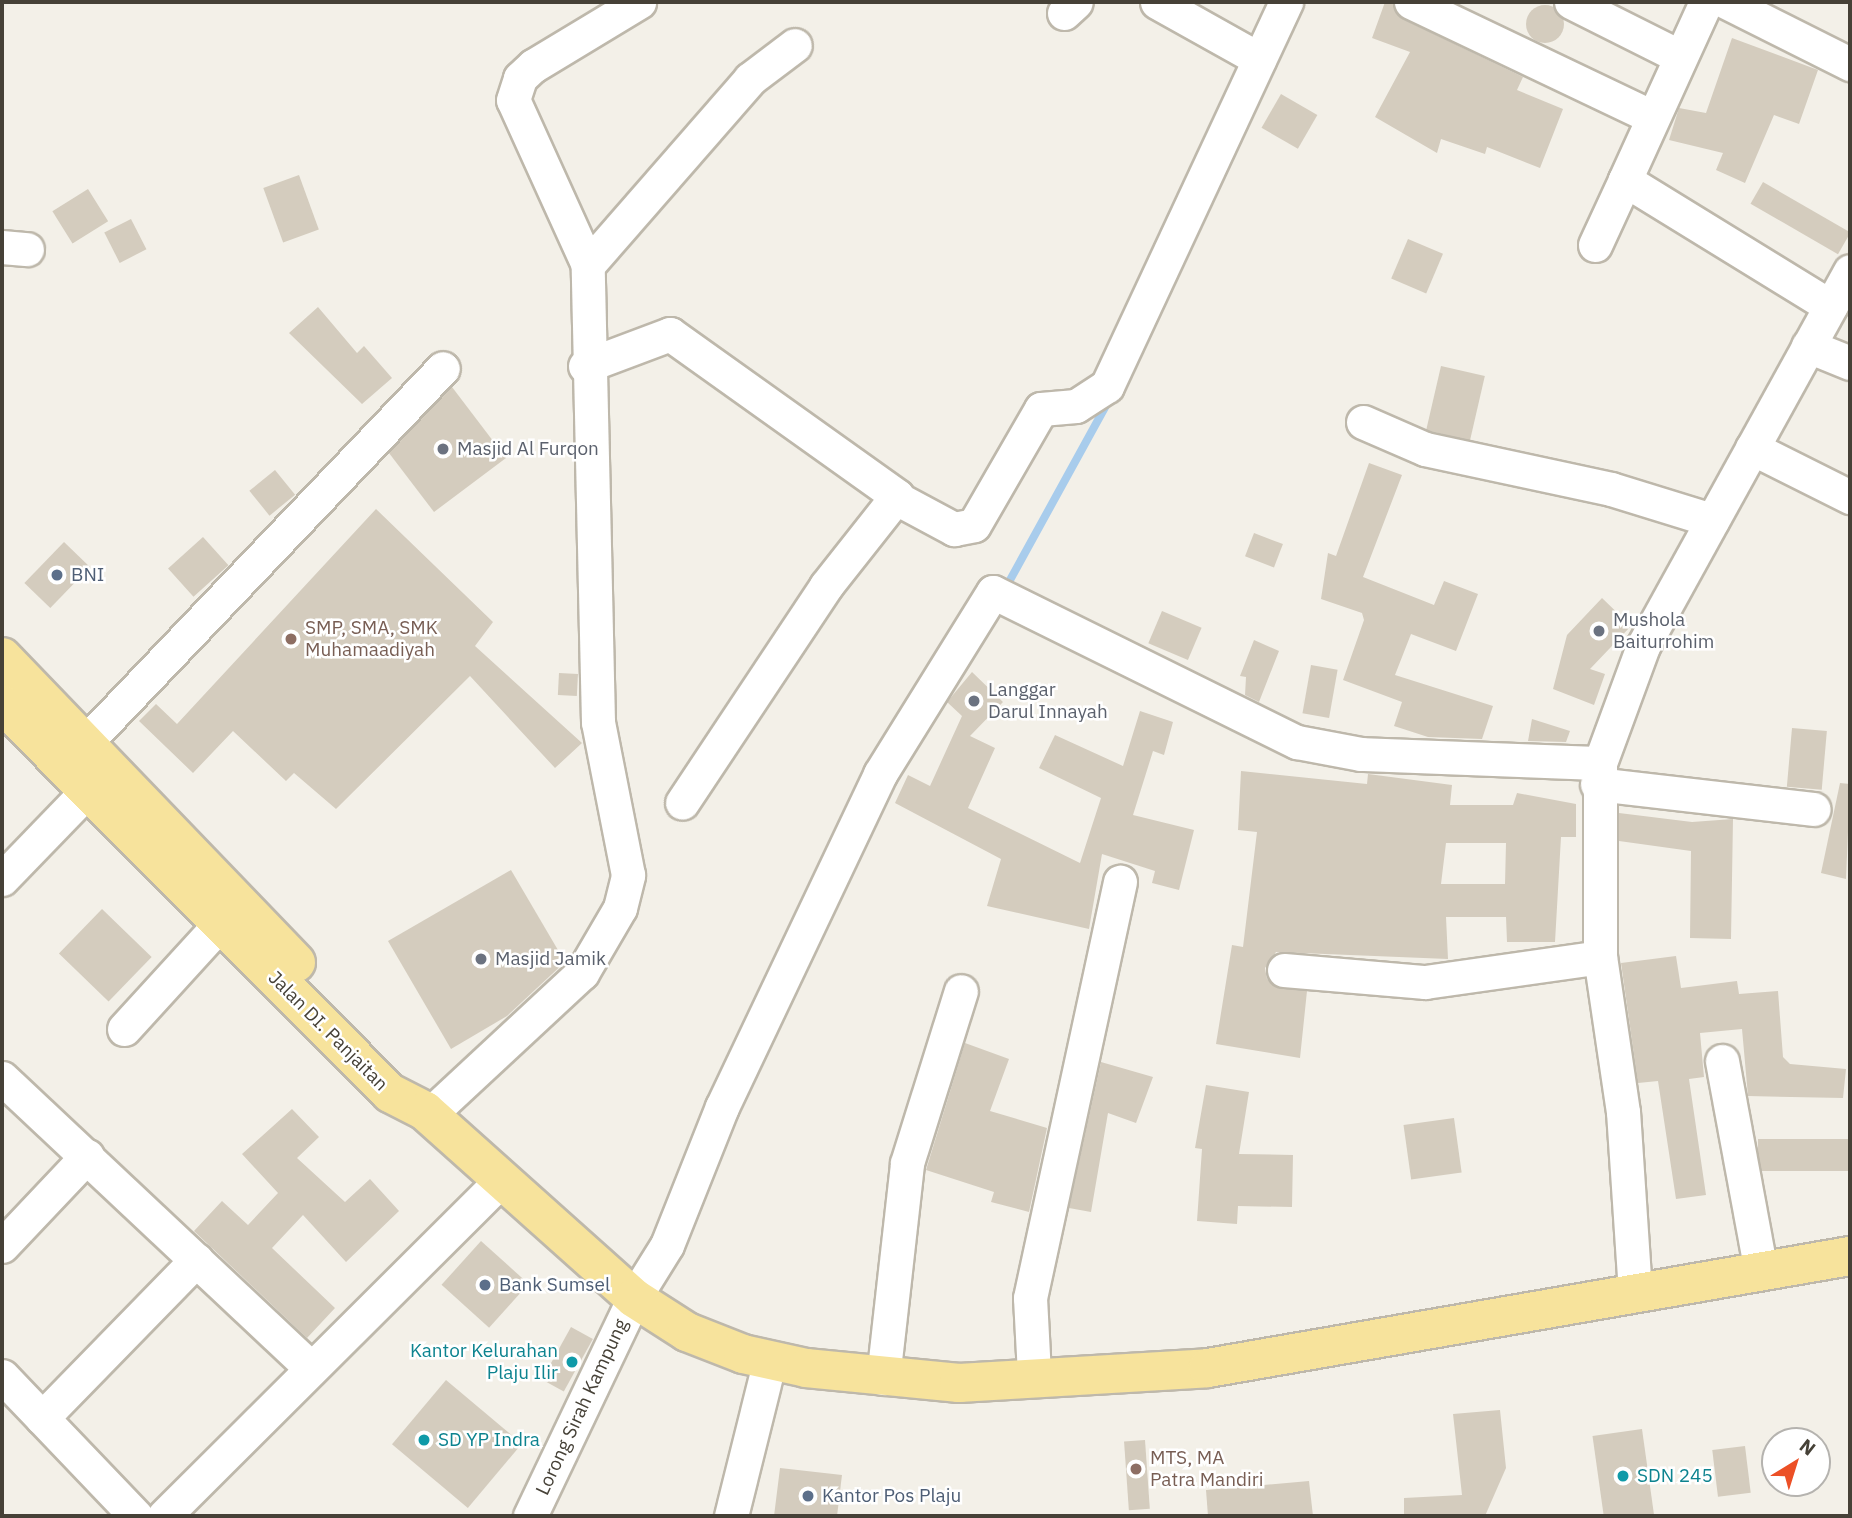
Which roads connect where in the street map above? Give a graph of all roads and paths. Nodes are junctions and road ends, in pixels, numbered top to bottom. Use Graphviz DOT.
graph roads {
  1 [pos="639,2"];
  2 [pos="1157,2"];
  3 [pos="1286,2"];
  4 [pos="1410,2"];
  5 [pos="1572,2"];
  6 [pos="1706,2"];
  7 [pos="1726,2"];
  8 [pos="600,13"];
  9 [pos="795,44"];
  10 [pos="1679,56"];
  11 [pos="1259,59"];
  12 [pos="1850,64"];
  13 [pos="1652,117"];
  14 [pos="1625,180"];
  15 [pos="1595,245"];
  16 [pos="587,265"];
  17 [pos="1850,271"];
  18 [pos="1830,306"];
  19 [pos="1808,346"];
  20 [pos="1850,363"];
  21 [pos="585,366"];
  22 [pos="443,368"];
  23 [pos="1363,422"];
  24 [pos="1752,448"];
  25 [pos="1850,497"];
  26 [pos="898,499"];
  27 [pos="1712,520"];
  28 [pos="2,657"];
  29 [pos="2,704"];
  30 [pos="86,743"];
  31 [pos="1599,773"];
  32 [pos="88,790"];
  33 [pos="682,803"];
  34 [pos="1814,809"];
  35 [pos="2,879"];
  36 [pos="1120,882"];
  37 [pos="220,924"];
  38 [pos="1600,957"];
  39 [pos="1284,970"];
  40 [pos="961,991"];
  41 [pos="124,1029"];
  42 [pos="1722,1061"];
  43 [pos="2,1078"];
  44 [pos="427,1113"];
  45 [pos="87,1156"];
  46 [pos="499,1182"];
  47 [pos="2,1246"];
  48 [pos="1850,1256"];
  49 [pos="197,1260"];
  50 [pos="1761,1270"];
  51 [pos="1635,1292"];
  52 [pos="634,1298"];
  53 [pos="770,1359"];
  54 [pos="311,1368"];
  55 [pos="1034,1374"];
  56 [pos="2,1376"];
  57 [pos="883,1378"];
  58 [pos="42,1418"];
  59 [pos="136,1516"];
  60 [pos="164,1516"];
  61 [pos="530,1516"];
  62 [pos="731,1516"];
  1 -- 8 [label="street"];
  2 -- 11 [label="street"];
  3 -- 11 [label="street"];
  4 -- 13 [label="street"];
  5 -- 10 [label="street"];
  6 -- 10 [label="street"];
  7 -- 12 [label="street"];
  8 -- 16 [label="street"];
  9 -- 16 [label="street"];
  10 -- 13 [label="street"];
  11 -- 26 [label="street"];
  13 -- 14 [label="street"];
  14 -- 15 [label="street"];
  14 -- 18 [label="street"];
  16 -- 21 [label="street"];
  17 -- 18 [label="street"];
  18 -- 19 [label="street"];
  19 -- 20 [label="street"];
  19 -- 24 [label="street"];
  21 -- 26 [label="street"];
  21 -- 44 [label="street"];
  22 -- 30 [label="street"];
  23 -- 27 [label="street"];
  24 -- 25 [label="street"];
  24 -- 27 [label="street"];
  26 -- 33 [label="street"];
  27 -- 31 [label="street"];
  28 -- 30 [label="main road"];
  29 -- 32 [label="main road, Jalan DI. Panjaitan"];
  30 -- 44 [label="main road"];
  31 -- 34 [label="street"];
  31 -- 38 [label="street"];
  31 -- 52 [label="street, Lorong Sirah Kampung"];
  32 -- 35 [label="street"];
  32 -- 37 [label="main road, Jalan DI. Panjaitan"];
  36 -- 55 [label="street"];
  37 -- 41 [label="street"];
  37 -- 44 [label="main road, Jalan DI. Panjaitan"];
  38 -- 39 [label="street"];
  38 -- 51 [label="street"];
  40 -- 57 [label="street"];
  42 -- 50 [label="street"];
  43 -- 45 [label="street"];
  44 -- 46 [label="main road, Jalan DI. Panjaitan"];
  45 -- 47 [label="street"];
  45 -- 49 [label="street"];
  46 -- 52 [label="main road, Jalan DI. Panjaitan"];
  46 -- 54 [label="street"];
  48 -- 50 [label="main road, Jalan DI. Panjaitan"];
  49 -- 54 [label="street"];
  49 -- 58 [label="street"];
  50 -- 51 [label="main road, Jalan DI. Panjaitan"];
  51 -- 55 [label="main road, Jalan DI. Panjaitan"];
  52 -- 53 [label="main road, Jalan DI. Panjaitan"];
  52 -- 61 [label="street, Lorong Sirah Kampung"];
  53 -- 57 [label="main road, Jalan DI. Panjaitan"];
  53 -- 62 [label="street"];
  54 -- 60 [label="street"];
  55 -- 57 [label="main road, Jalan DI. Panjaitan"];
  56 -- 58 [label="street"];
  58 -- 59 [label="street"];
}
